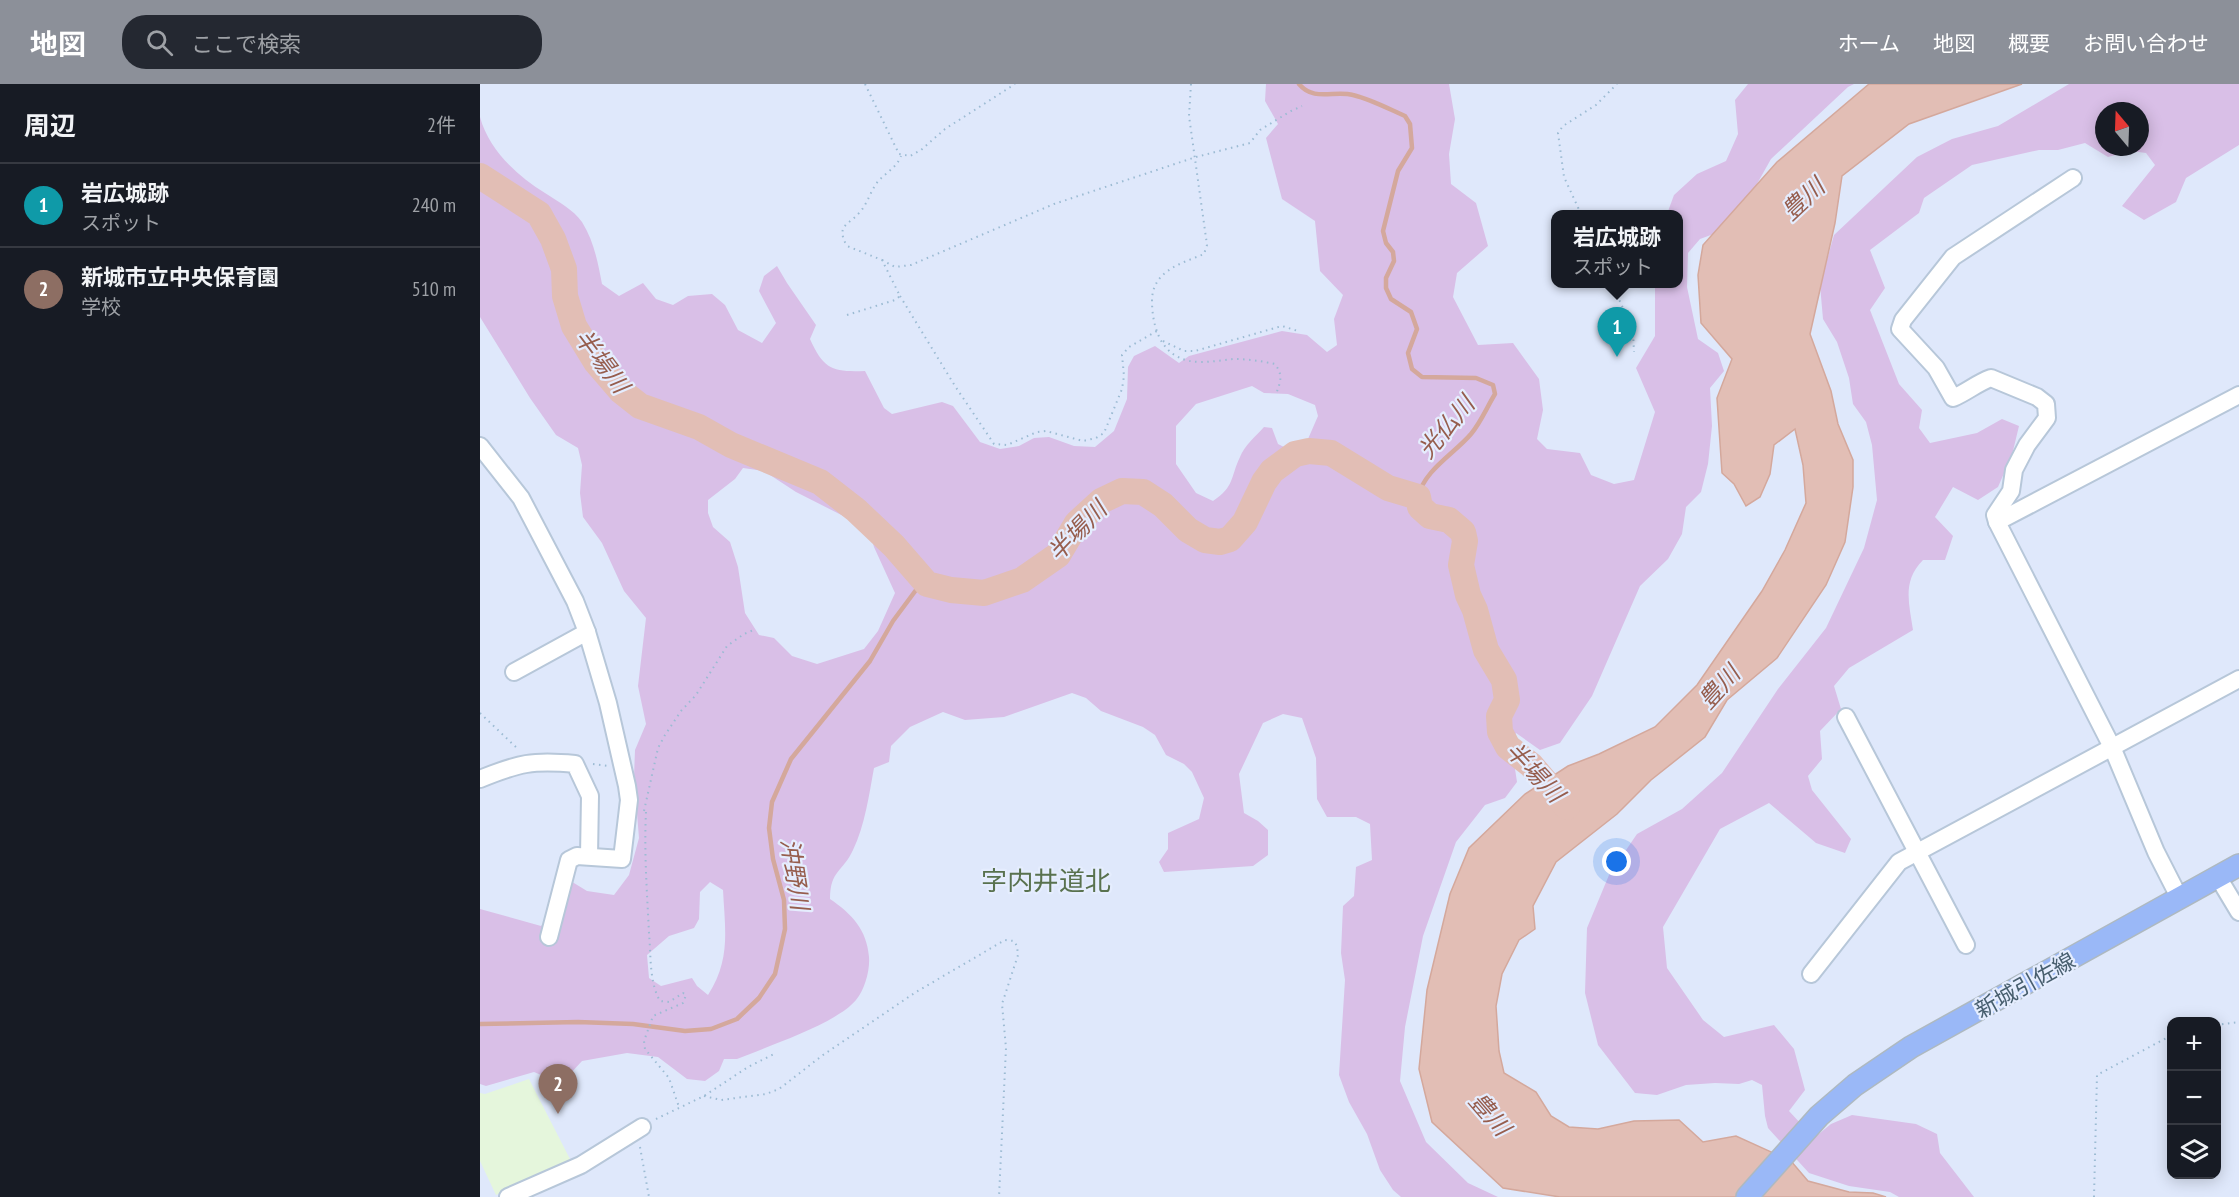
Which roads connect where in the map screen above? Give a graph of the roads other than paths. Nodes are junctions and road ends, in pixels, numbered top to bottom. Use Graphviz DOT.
graph roads {
  1 [pos="2073,178"];
  2 [pos="2239,395"];
  3 [pos="480,446"];
  4 [pos="1997,522"];
  5 [pos="587,632"];
  6 [pos="514,672"];
  7 [pos="2239,679"];
  8 [pos="1846,717"];
  9 [pos="2112,747"];
  10 [pos="480,779"];
  11 [pos="1916,852"];
  12 [pos="589,856"];
  13 [pos="2239,865"];
  14 [pos="2218,877"];
  15 [pos="2180,899"];
  16 [pos="2239,912"];
  17 [pos="549,937"];
  18 [pos="1966,945"];
  19 [pos="1811,974"];
  20 [pos="642,1127"];
  21 [pos="509,1197"];
  22 [pos="1747,1197"];
  1 -- 4 [label="street"];
  2 -- 4 [label="street"];
  3 -- 5 [label="street"];
  4 -- 9 [label="street"];
  5 -- 6 [label="street"];
  5 -- 12 [label="street"];
  7 -- 9 [label="street"];
  8 -- 11 [label="street"];
  9 -- 11 [label="street"];
  9 -- 15 [label="street"];
  10 -- 12 [label="street"];
  11 -- 18 [label="street"];
  11 -- 19 [label="street"];
  12 -- 17 [label="street"];
  13 -- 14 [label="main road, 新城引佐線"];
  14 -- 15 [label="main road, 新城引佐線"];
  14 -- 16 [label="street"];
  15 -- 22 [label="main road, 新城引佐線"];
  20 -- 21 [label="street"];
}
